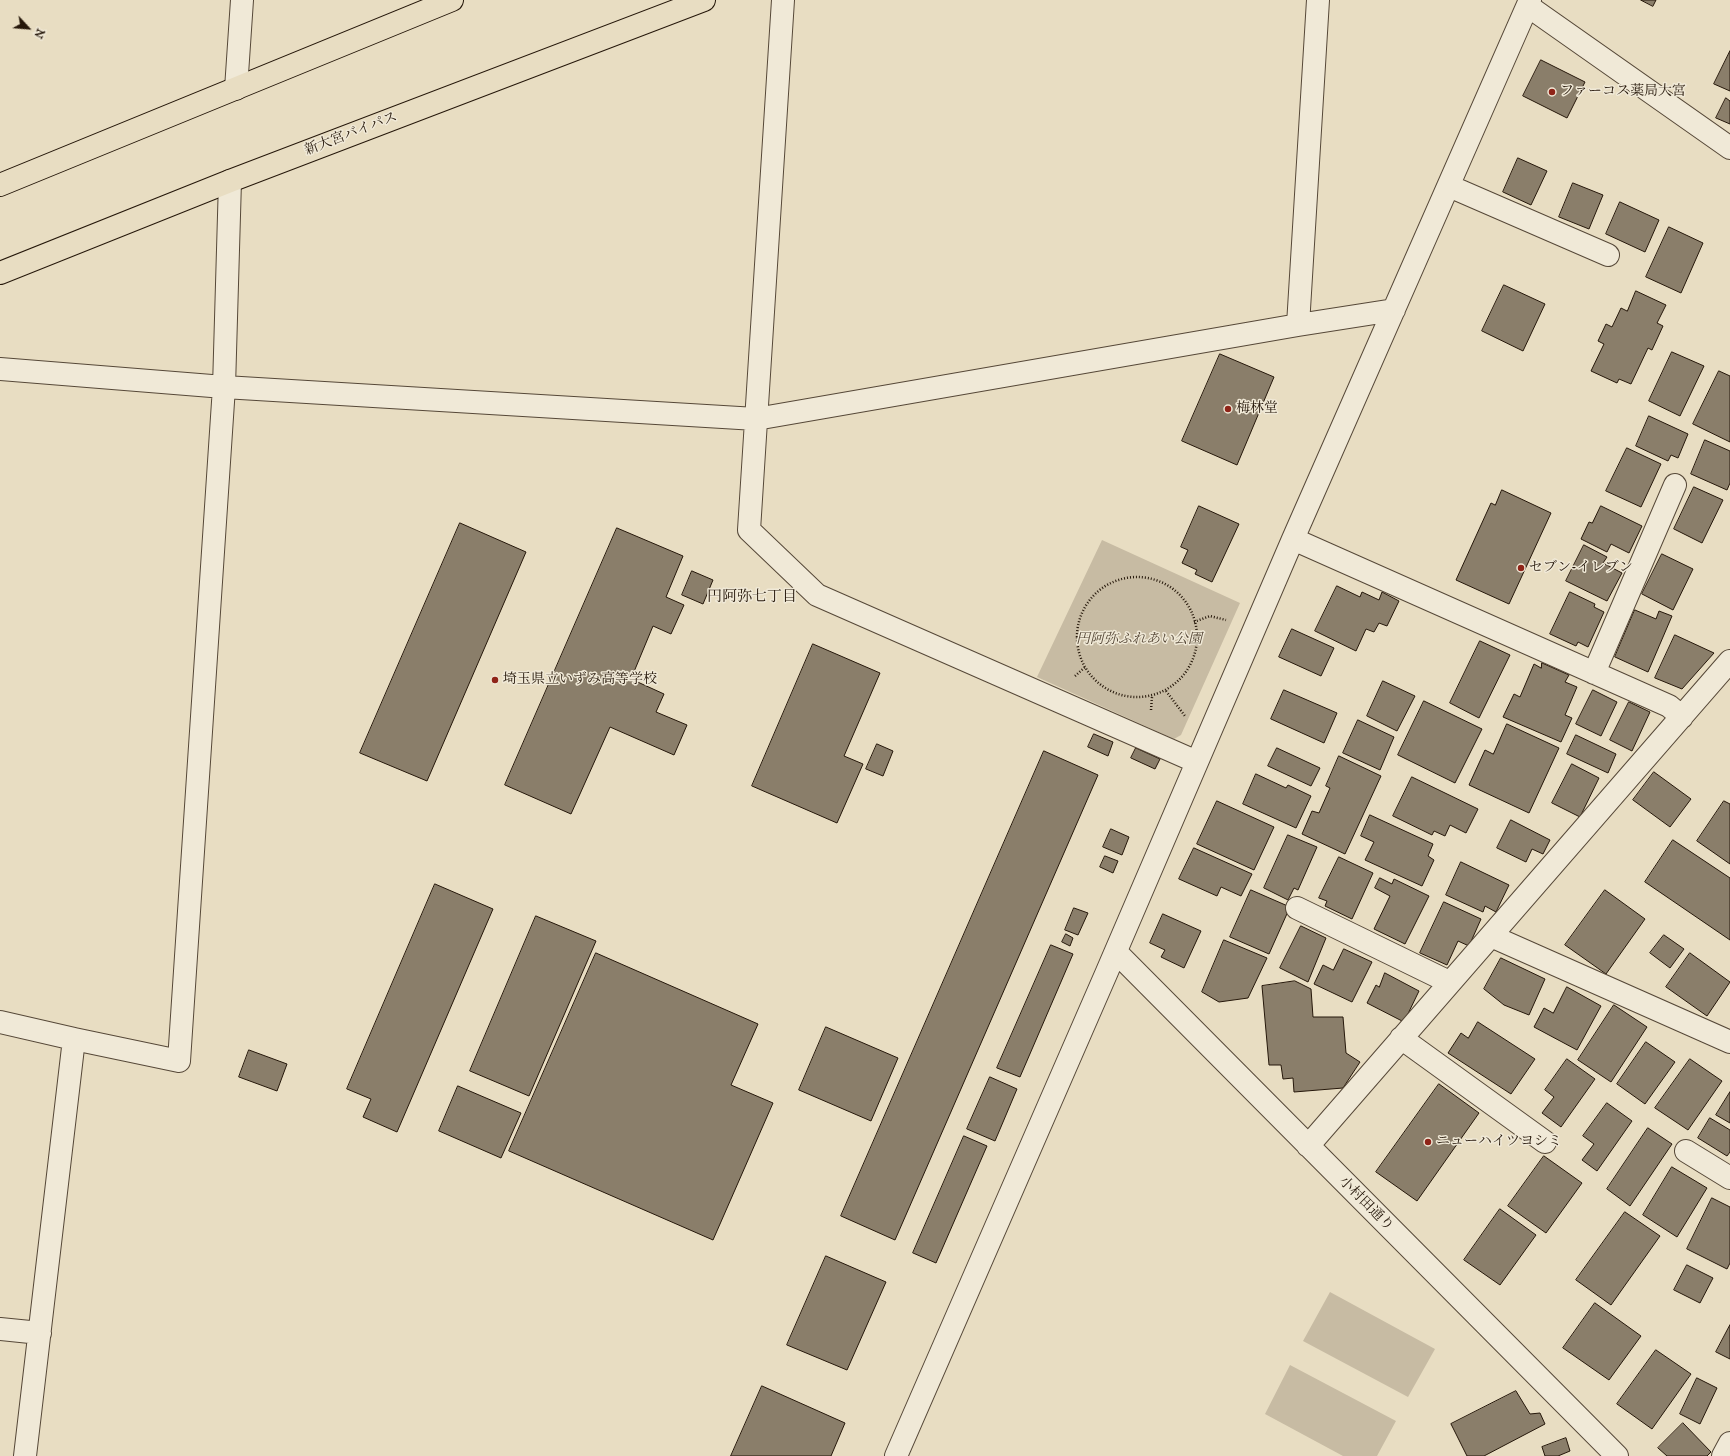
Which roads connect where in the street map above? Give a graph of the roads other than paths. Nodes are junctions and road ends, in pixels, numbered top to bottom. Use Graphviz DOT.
graph roads {
  1 [pos="242,0"];
  2 [pos="452,0"];
  3 [pos="704,0"];
  4 [pos="782,0"];
  5 [pos="1318,0"];
  6 [pos="1529,3"];
  7 [pos="236,89"];
  8 [pos="1730,148"];
  9 [pos="230,181"];
  10 [pos="0,185"];
  11 [pos="1449,186"];
  12 [pos="1608,255"];
  13 [pos="0,273"];
  14 [pos="1394,310"];
  15 [pos="1298,325"];
  16 [pos="0,369"];
  17 [pos="224,387"];
  18 [pos="756,419"];
  19 [pos="1675,485"];
  20 [pos="1293,539"];
  21 [pos="1730,660"];
  22 [pos="1594,673"];
  23 [pos="1682,716"];
  24 [pos="1197,762"];
  25 [pos="1297,908"];
  26 [pos="1491,936"];
  27 [pos="1116,952"];
  28 [pos="1449,982"];
  29 [pos="0,1022"];
  30 [pos="1401,1038"];
  31 [pos="74,1039"];
  32 [pos="1730,1042"];
  33 [pos="1545,1142"];
  34 [pos="1308,1146"];
  35 [pos="1686,1151"];
  36 [pos="1730,1178"];
  37 [pos="0,1329"];
  38 [pos="40,1333"];
  39 [pos="1730,1443"];
  40 [pos="25,1456"];
  41 [pos="896,1456"];
  42 [pos="1617,1456"];
  43 [pos="1723,1456"];
  1 -- 7 [label="street"];
  2 -- 7 [label="highway"];
  3 -- 9 [label="highway, 新大宮バイパス"];
  4 -- 18 [label="street"];
  5 -- 15 [label="street"];
  6 -- 8 [label="street"];
  6 -- 11 [label="street"];
  7 -- 10 [label="highway"];
  9 -- 13 [label="highway, 新大宮バイパス"];
  9 -- 17 [label="street"];
  11 -- 12 [label="street"];
  11 -- 14 [label="street"];
  14 -- 15 [label="street"];
  14 -- 20 [label="street"];
  15 -- 18 [label="street"];
  16 -- 17 [label="street"];
  17 -- 18 [label="street"];
  17 -- 31 [label="street"];
  18 -- 24 [label="street"];
  19 -- 22 [label="street"];
  20 -- 22 [label="street"];
  20 -- 24 [label="street"];
  21 -- 23 [label="street"];
  22 -- 23 [label="street"];
  23 -- 26 [label="street"];
  24 -- 27 [label="street"];
  25 -- 28 [label="street"];
  26 -- 28 [label="street"];
  26 -- 32 [label="street"];
  27 -- 34 [label="street, 小村田通り"];
  27 -- 41 [label="street"];
  28 -- 30 [label="street"];
  29 -- 31 [label="street"];
  30 -- 33 [label="street"];
  30 -- 34 [label="street"];
  31 -- 38 [label="street"];
  34 -- 42 [label="street, 小村田通り"];
  35 -- 36 [label="street"];
  37 -- 38 [label="street"];
  38 -- 40 [label="street"];
  39 -- 43 [label="street"];
}
